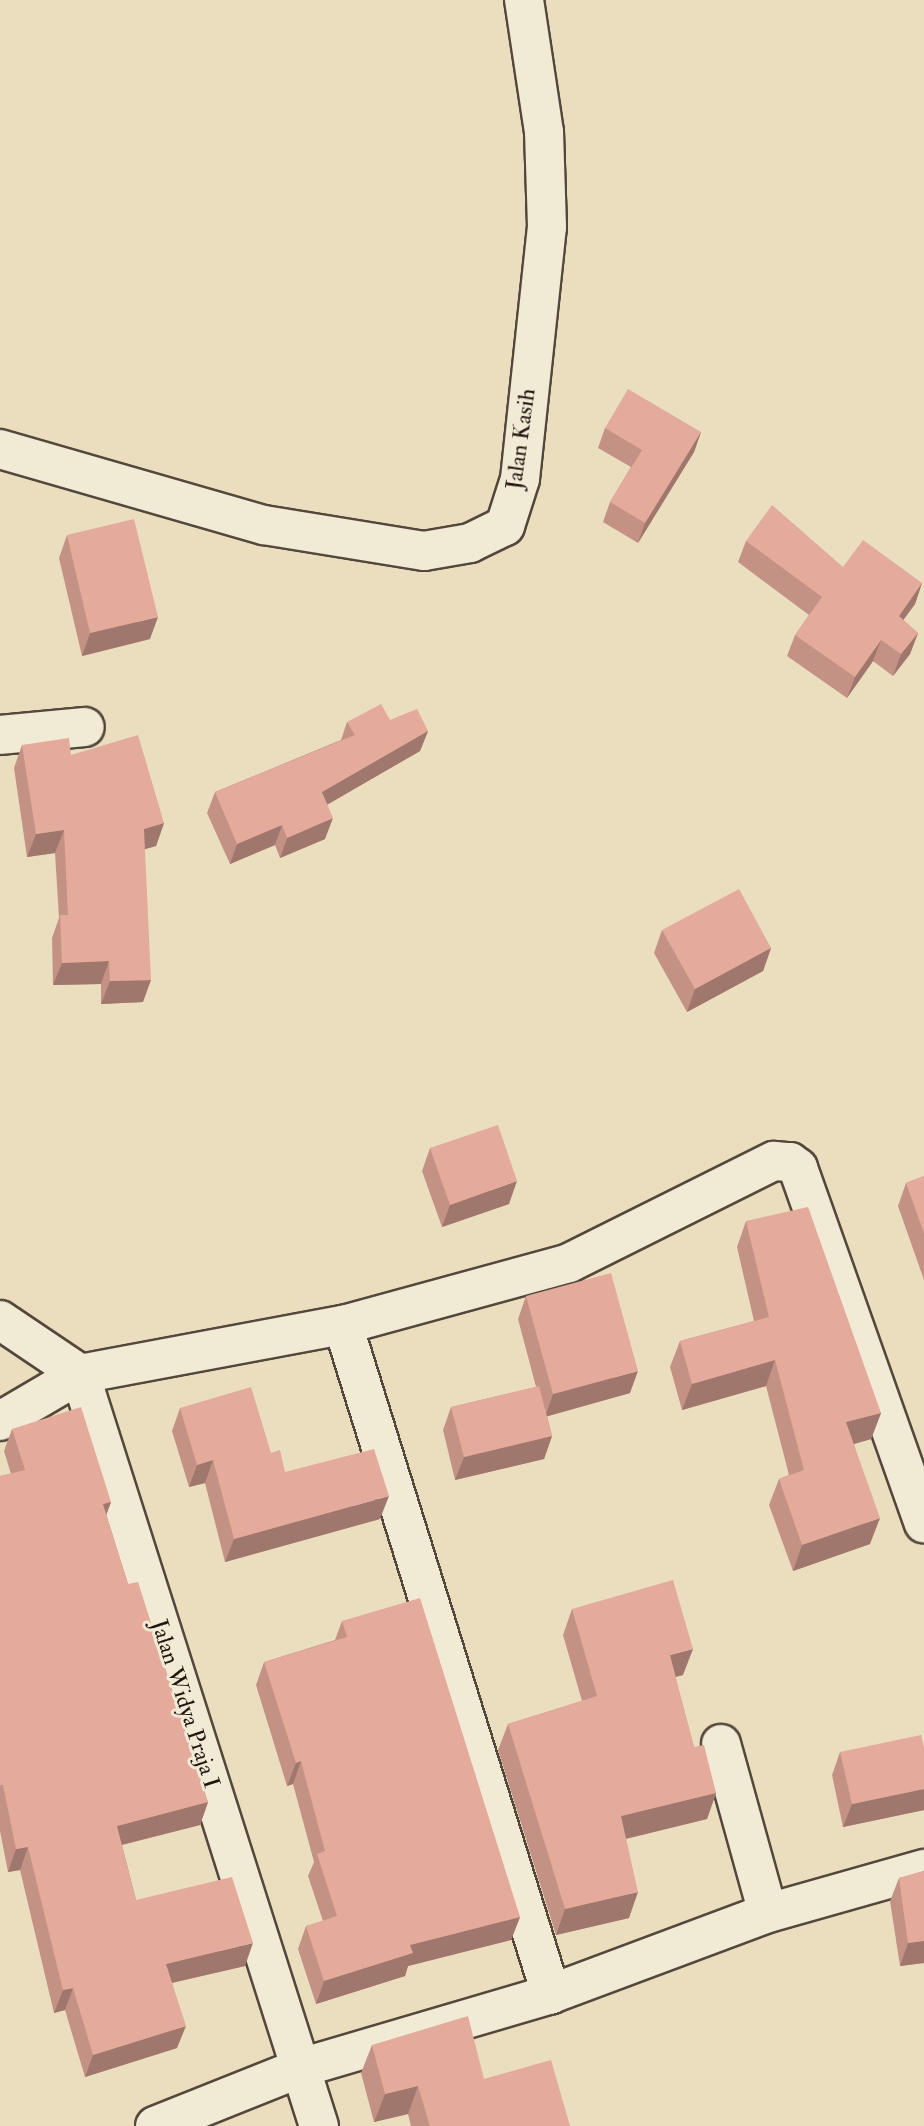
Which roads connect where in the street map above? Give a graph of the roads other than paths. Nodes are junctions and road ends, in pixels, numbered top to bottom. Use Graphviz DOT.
graph roads {
  1 [pos="524,0"];
  2 [pos="0,449"];
  3 [pos="85,727"];
  4 [pos="0,735"];
  5 [pos="0,1320"];
  6 [pos="343,1325"];
  7 [pos="80,1374"];
  8 [pos="0,1421"];
  9 [pos="924,1523"];
  10 [pos="721,1744"];
  11 [pos="924,1869"];
  12 [pos="768,1913"];
  13 [pos="551,1994"];
  14 [pos="300,2068"];
  15 [pos="155,2126"];
  16 [pos="320,2126"];
  1 -- 2 [label="street, Jalan Kasih"];
  3 -- 4 [label="street"];
  5 -- 7 [label="street"];
  6 -- 7 [label="street"];
  6 -- 9 [label="street"];
  6 -- 13 [label="street"];
  7 -- 8 [label="street"];
  7 -- 14 [label="street, Jalan Widya Praja I"];
  10 -- 12 [label="street"];
  11 -- 12 [label="street"];
  12 -- 13 [label="street"];
  13 -- 14 [label="street"];
  14 -- 15 [label="street"];
  14 -- 16 [label="street, Jalan Widya Praja I"];
}
